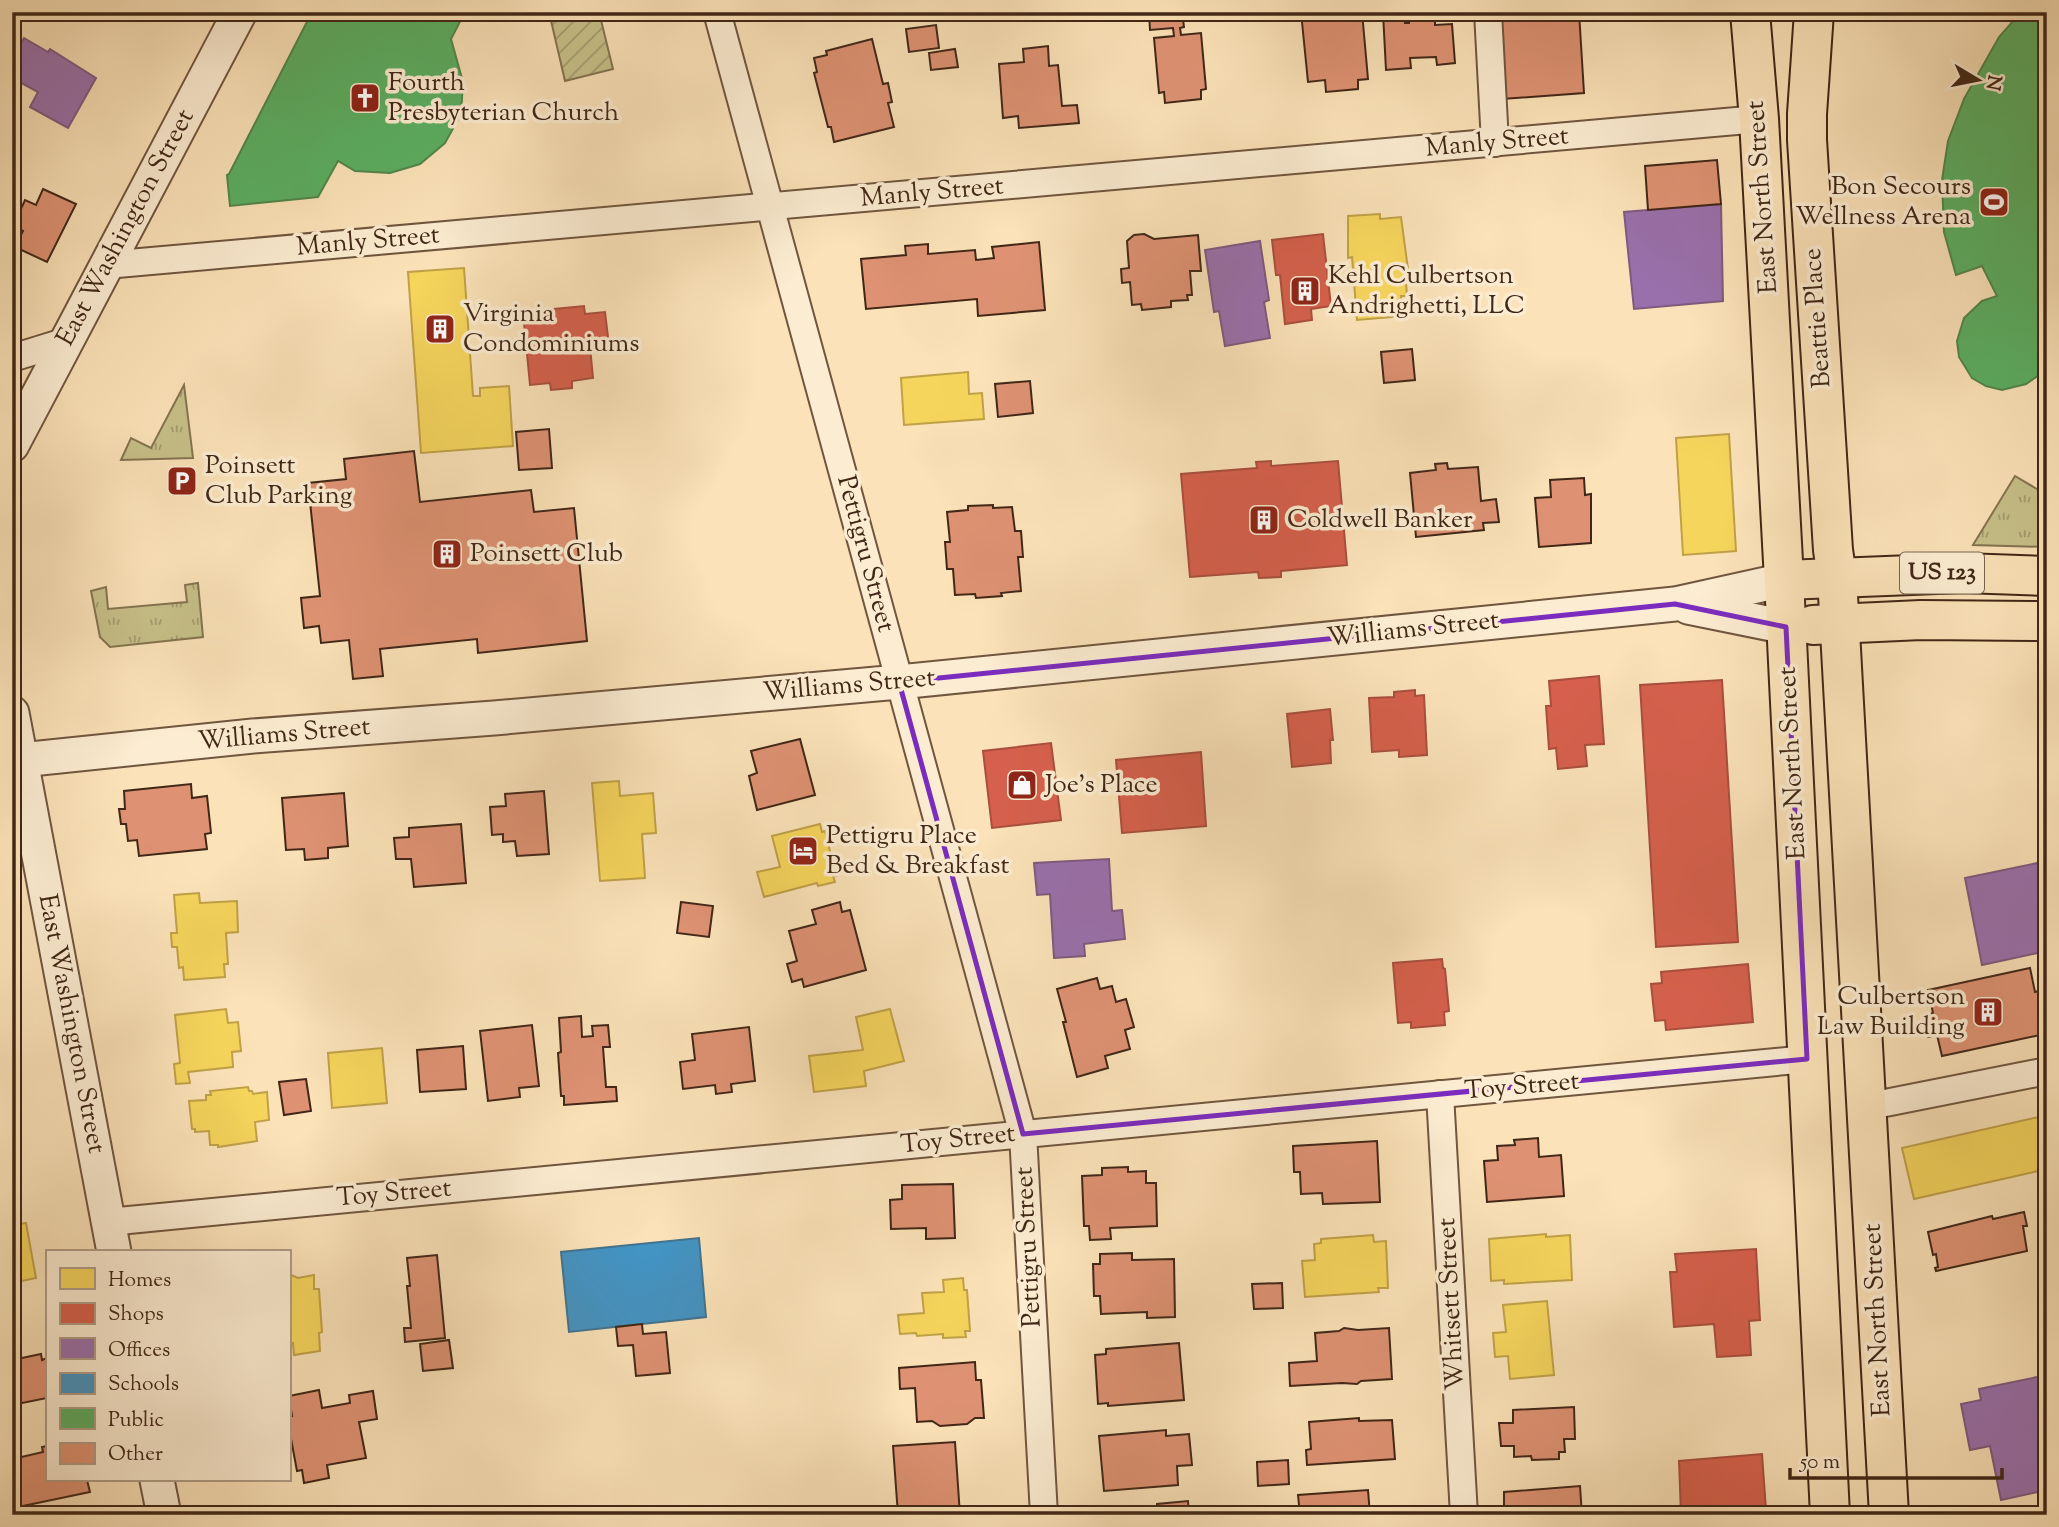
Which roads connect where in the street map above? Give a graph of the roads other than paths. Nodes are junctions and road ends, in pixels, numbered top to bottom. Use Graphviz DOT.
graph roads {
  1 [pos="240,12"];
  2 [pos="718,12"];
  3 [pos="1488,12"];
  4 [pos="1750,12"];
  5 [pos="1814,12"];
  6 [pos="1759,119"];
  7 [pos="1495,143"];
  8 [pos="772,207"];
  9 [pos="106,265"];
  10 [pos="67,341"];
  11 [pos="12,358"];
  12 [pos="12,445"];
  13 [pos="2047,576"];
  14 [pos="1837,577"];
  15 [pos="1784,580"];
  16 [pos="1675,604"];
  17 [pos="2047,621"];
  18 [pos="1839,623"];
  19 [pos="1786,627"];
  20 [pos="899,681"];
  21 [pos="12,713"];
  22 [pos="21,760"];
  23 [pos="1807,1059"];
  24 [pos="2047,1072"];
  25 [pos="1440,1094"];
  26 [pos="1865,1107"];
  27 [pos="1023,1134"];
  28 [pos="111,1237"];
  29 [pos="157,1482"];
  30 [pos="164,1515"];
  31 [pos="1044,1515"];
  32 [pos="1464,1515"];
  33 [pos="1830,1515"];
  34 [pos="1889,1515"];
  1 -- 9 [label="street, East Washington Street"];
  2 -- 8 [label="street, Pettigru Street"];
  3 -- 7 [label="street"];
  4 -- 6 [label="main road, East North Street"];
  5 -- 14 [label="main road, Beattie Place"];
  6 -- 7 [label="street, Manly Street"];
  6 -- 15 [label="main road, East North Street"];
  7 -- 8 [label="street, Manly Street"];
  8 -- 9 [label="street, Manly Street"];
  8 -- 20 [label="street, Pettigru Street"];
  9 -- 10 [label="street, East Washington Street"];
  10 -- 11 [label="street"];
  10 -- 12 [label="street, East Washington Street"];
  13 -- 14 [label="main road, US 123"];
  14 -- 15 [label="main road, US 123"];
  14 -- 18 [label="main road, Beattie Place"];
  15 -- 16 [label="street, Williams Street"];
  15 -- 19 [label="main road, East North Street"];
  16 -- 19 [label="street, Williams Street"];
  16 -- 20 [label="street, Williams Street"];
  17 -- 18 [label="main road, US 123"];
  18 -- 19 [label="main road, US 123"];
  18 -- 26 [label="main road, East North Street"];
  19 -- 23 [label="main road, East North Street"];
  20 -- 22 [label="street, Williams Street"];
  20 -- 27 [label="street, Pettigru Street"];
  21 -- 22 [label="street, East Washington Street"];
  22 -- 28 [label="street, East Washington Street"];
  23 -- 25 [label="street, Toy Street"];
  23 -- 33 [label="main road, East North Street"];
  24 -- 26 [label="street"];
  25 -- 27 [label="street, Toy Street"];
  25 -- 32 [label="street, Whitsett Street"];
  26 -- 34 [label="main road, East North Street"];
  27 -- 28 [label="street, Toy Street"];
  27 -- 31 [label="street, Pettigru Street"];
  29 -- 30 [label="street"];
}
